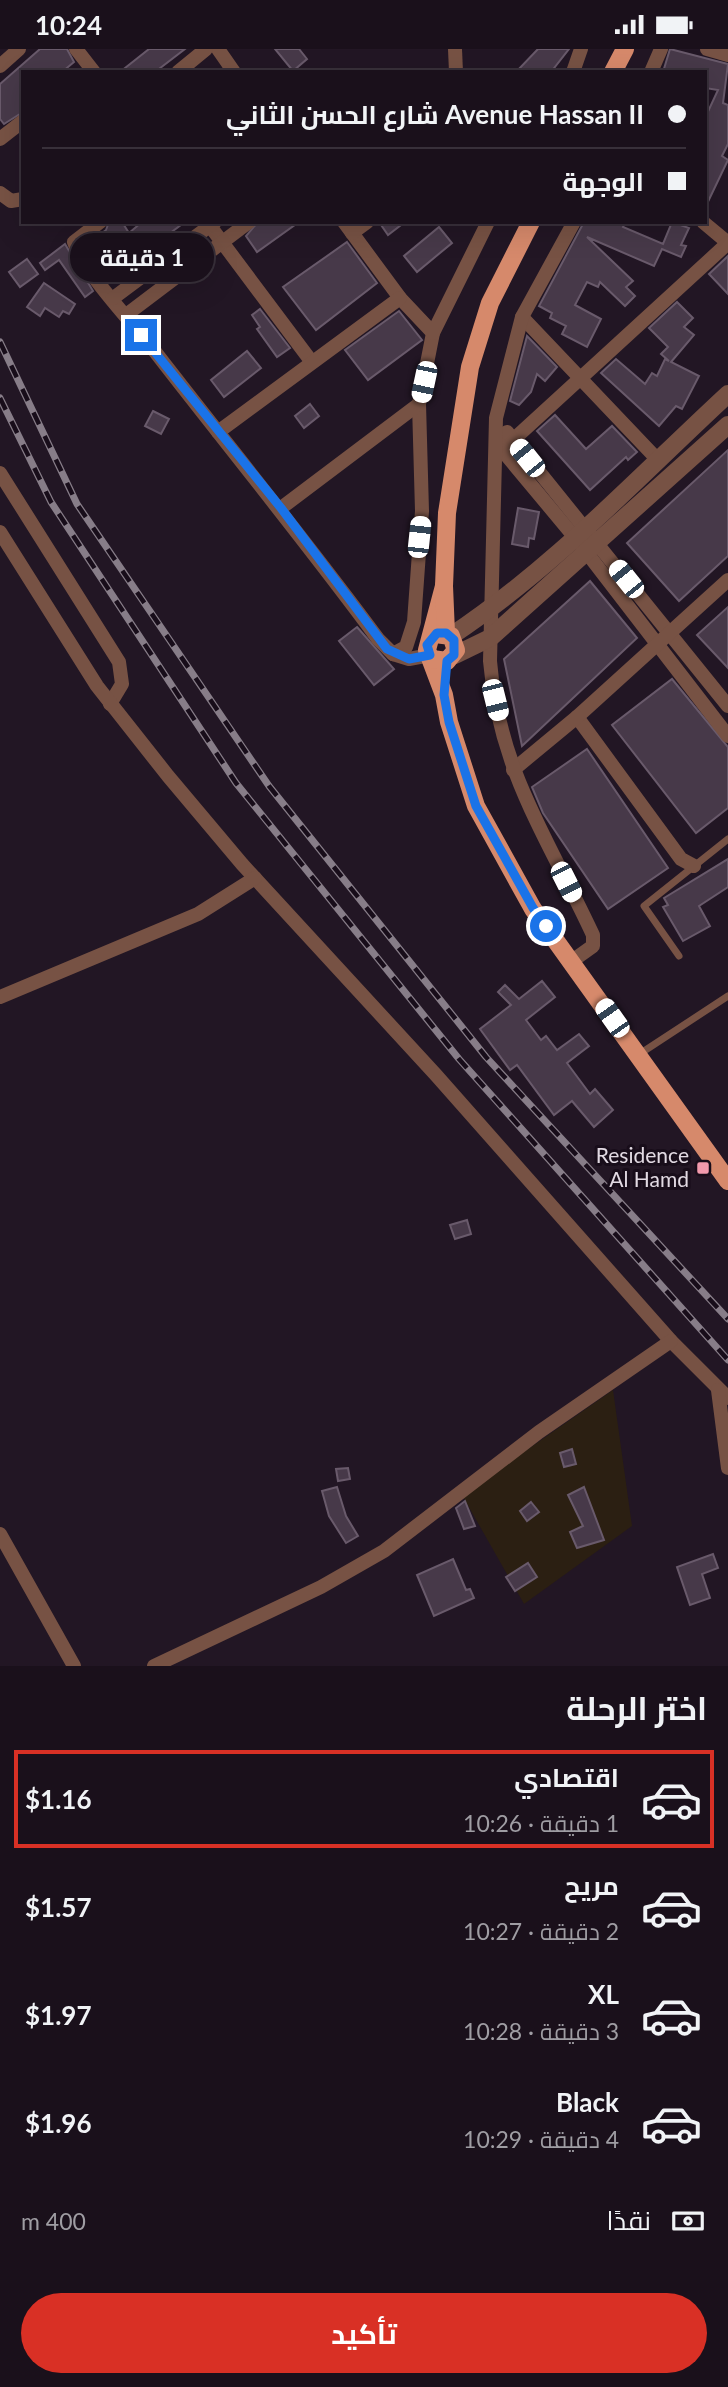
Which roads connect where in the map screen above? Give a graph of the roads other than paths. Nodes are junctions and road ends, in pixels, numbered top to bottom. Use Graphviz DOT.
graph roads {
  1 [pos="19,49"];
  2 [pos="76,49"];
  3 [pos="206,49"];
  4 [pos="218,49"];
  5 [pos="455,49"];
  6 [pos="580,49"];
  7 [pos="625,49"];
  8 [pos="661,49"];
  9 [pos="707,49"];
  10 [pos="728,55"];
  11 [pos="0,66"];
  12 [pos="90,70"];
  13 [pos="180,70"];
  14 [pos="233,70"];
  15 [pos="456,70"];
  16 [pos="574,70"];
  17 [pos="614,70"];
  18 [pos="652,70"];
  19 [pos="21,123"];
  20 [pos="0,139"];
  21 [pos="0,193"];
  22 [pos="21,199"];
  23 [pos="97,224"];
  24 [pos="210,224"];
  25 [pos="246,224"];
  26 [pos="487,224"];
  27 [pos="530,224"];
  28 [pos="573,224"];
  29 [pos="705,224"];
  30 [pos="348,228"];
  31 [pos="220,243"];
  32 [pos="728,243"];
  33 [pos="400,297"];
  34 [pos="112,299"];
  35 [pos="126,315"];
  36 [pos="522,317"];
  37 [pos="433,333"];
  38 [pos="311,361"];
  39 [pos="582,376"];
  40 [pos="728,394"];
  41 [pos="419,404"];
  42 [pos="496,418"];
  43 [pos="728,425"];
  44 [pos="218,432"];
  45 [pos="513,440"];
  46 [pos="497,444"];
  47 [pos="657,459"];
  48 [pos="0,473"];
  49 [pos="281,508"];
  50 [pos="0,533"];
  51 [pos="586,541"];
  52 [pos="728,580"];
  53 [pos="492,608"];
  54 [pos="670,633"];
  55 [pos="443,635"];
  56 [pos="490,638"];
  57 [pos="656,645"];
  58 [pos="393,654"];
  59 [pos="441,657"];
  60 [pos="110,704"];
  61 [pos="728,706"];
  62 [pos="577,717"];
  63 [pos="728,736"];
  64 [pos="513,771"];
  65 [pos="728,839"];
  66 [pos="694,866"];
  67 [pos="255,878"];
  68 [pos="679,956"];
  69 [pos="572,961"];
  70 [pos="0,996"];
  71 [pos="728,996"];
  72 [pos="638,1056"];
  73 [pos="728,1181"];
  74 [pos="671,1341"];
  75 [pos="723,1394"];
  76 [pos="728,1468"];
  77 [pos="0,1534"];
  78 [pos="74,1666"];
  79 [pos="154,1666"];
  1 -- 11 [label="street"];
  2 -- 12 [label="street"];
  3 -- 13 [label="street"];
  4 -- 14 [label="street"];
  5 -- 15 [label="street"];
  6 -- 16 [label="street"];
  7 -- 17 [label="main road"];
  8 -- 18 [label="street"];
  9 -- 10 [label="street"];
  19 -- 20 [label="street"];
  21 -- 22 [label="street"];
  23 -- 34 [label="street"];
  24 -- 31 [label="street"];
  24 -- 34 [label="street"];
  25 -- 31 [label="street"];
  26 -- 37 [label="street"];
  27 -- 55 [label="main road"];
  28 -- 36 [label="street"];
  29 -- 32 [label="street"];
  30 -- 33 [label="street"];
  31 -- 35 [label="street"];
  31 -- 38 [label="street"];
  32 -- 39 [label="street"];
  33 -- 37 [label="street"];
  33 -- 38 [label="street"];
  34 -- 35 [label="street"];
  35 -- 44 [label="street"];
  36 -- 39 [label="street"];
  36 -- 42 [label="street"];
  37 -- 41 [label="street"];
  38 -- 44 [label="street"];
  39 -- 45 [label="street"];
  39 -- 47 [label="street"];
  40 -- 47 [label="street"];
  41 -- 49 [label="street"];
  41 -- 58 [label="street"];
  42 -- 45 [label="street"];
  42 -- 46 [label="street"];
  43 -- 51 [label="street"];
  44 -- 49 [label="street"];
  45 -- 46 [label="street"];
  45 -- 51 [label="street"];
  46 -- 51 [label="street"];
  46 -- 53 [label="street"];
  47 -- 51 [label="street"];
  48 -- 60 [label="street"];
  49 -- 58 [label="street"];
  50 -- 60 [label="street"];
  51 -- 53 [label="street"];
  51 -- 54 [label="street"];
  51 -- 56 [label="street"];
  51 -- 57 [label="street"];
  52 -- 54 [label="street"];
  53 -- 55 [label="street"];
  53 -- 56 [label="street"];
  54 -- 57 [label="street"];
  54 -- 61 [label="street"];
  55 -- 59 [label="main road"];
  55 -- 59 [label="main road"];
  56 -- 59 [label="street"];
  56 -- 64 [label="street"];
  57 -- 62 [label="street"];
  57 -- 63 [label="street"];
  58 -- 59 [label="street"];
  59 -- 69 [label="main road"];
  60 -- 67 [label="street"];
  62 -- 64 [label="street"];
  62 -- 66 [label="street"];
  64 -- 69 [label="street"];
  65 -- 66 [label="lane"];
  66 -- 68 [label="lane"];
  67 -- 70 [label="street"];
  67 -- 74 [label="street"];
  69 -- 72 [label="main road"];
  71 -- 72 [label="lane"];
  72 -- 73 [label="main road"];
  74 -- 75 [label="street"];
  74 -- 79 [label="street"];
  75 -- 76 [label="street"];
  77 -- 78 [label="street"];
}
